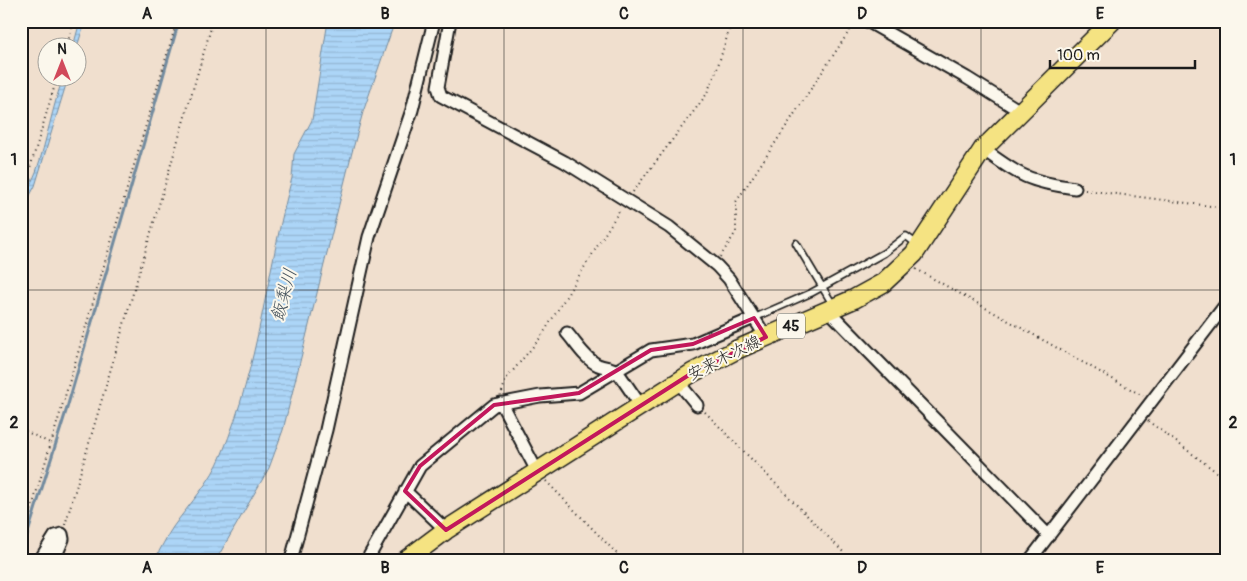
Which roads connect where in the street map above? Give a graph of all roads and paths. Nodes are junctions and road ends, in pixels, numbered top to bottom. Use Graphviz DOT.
graph roads {
  1 [pos="74,21"];
  2 [pos="177,21"];
  3 [pos="213,21"];
  4 [pos="434,21"];
  5 [pos="450,21"];
  6 [pos="732,21"];
  7 [pos="856,21"];
  8 [pos="867,21"];
  9 [pos="1112,21"];
  10 [pos="69,38"];
  11 [pos="54,88"];
  12 [pos="1020,112"];
  13 [pos="983,149"];
  14 [pos="1075,188"];
  15 [pos="21,190"];
  16 [pos="626,200"];
  17 [pos="1226,208"];
  18 [pos="796,242"];
  19 [pos="920,246"];
  20 [pos="906,264"];
  21 [pos="717,266"];
  22 [pos="822,287"];
  23 [pos="1226,304"];
  24 [pos="831,309"];
  25 [pos="754,318"];
  26 [pos="567,333"];
  27 [pos="766,337"];
  28 [pos="617,371"];
  29 [pos="678,382"];
  30 [pos="1144,398"];
  31 [pos="501,403"];
  32 [pos="697,405"];
  33 [pos="641,406"];
  34 [pos="1140,415"];
  35 [pos="21,429"];
  36 [pos="52,444"];
  37 [pos="538,473"];
  38 [pos="1226,479"];
  39 [pos="405,491"];
  40 [pos="446,530"];
  41 [pos="62,534"];
  42 [pos="1049,536"];
  43 [pos="21,544"];
  44 [pos="40,560"];
  45 [pos="54,560"];
  46 [pos="291,560"];
  47 [pos="366,560"];
  48 [pos="406,560"];
  49 [pos="623,560"];
  50 [pos="851,560"];
  51 [pos="1030,560"];
  1 -- 10 [label="path"];
  2 -- 36 [label="path"];
  3 -- 41 [label="path"];
  4 -- 46 [label="street"];
  5 -- 16 [label="street"];
  6 -- 16 [label="path"];
  7 -- 21 [label="path"];
  8 -- 12 [label="street"];
  9 -- 12 [label="main road, 安来木次線 / 45"];
  11 -- 15 [label="path"];
  12 -- 13 [label="main road, 安来木次線 / 45"];
  13 -- 14 [label="street"];
  13 -- 19 [label="main road, 安来木次線 / 45"];
  14 -- 17 [label="path"];
  16 -- 21 [label="street"];
  16 -- 31 [label="path"];
  18 -- 22 [label="lane"];
  19 -- 20 [label="main road, 安来木次線 / 45"];
  19 -- 22 [label="lane"];
  20 -- 24 [label="main road, 安来木次線 / 45"];
  20 -- 30 [label="path"];
  21 -- 25 [label="street"];
  22 -- 24 [label="lane"];
  22 -- 25 [label="lane"];
  23 -- 34 [label="street"];
  24 -- 27 [label="main road, 安来木次線 / 45"];
  24 -- 42 [label="street"];
  25 -- 27 [label="street"];
  25 -- 28 [label="street"];
  26 -- 28 [label="street"];
  27 -- 29 [label="main road, 安来木次線 / 45"];
  28 -- 31 [label="street"];
  28 -- 33 [label="street"];
  29 -- 32 [label="street"];
  29 -- 33 [label="main road, 安来木次線 / 45"];
  31 -- 37 [label="street"];
  31 -- 39 [label="street"];
  32 -- 50 [label="path"];
  33 -- 37 [label="main road, 安来木次線 / 45"];
  34 -- 38 [label="path"];
  34 -- 42 [label="street"];
  35 -- 36 [label="path"];
  36 -- 43 [label="path"];
  37 -- 40 [label="main road, 安来木次線 / 45"];
  37 -- 49 [label="path"];
  39 -- 40 [label="street"];
  39 -- 47 [label="street"];
  40 -- 48 [label="main road, 安来木次線 / 45"];
  41 -- 44 [label="street"];
  41 -- 45 [label="street"];
  42 -- 51 [label="street"];
}
